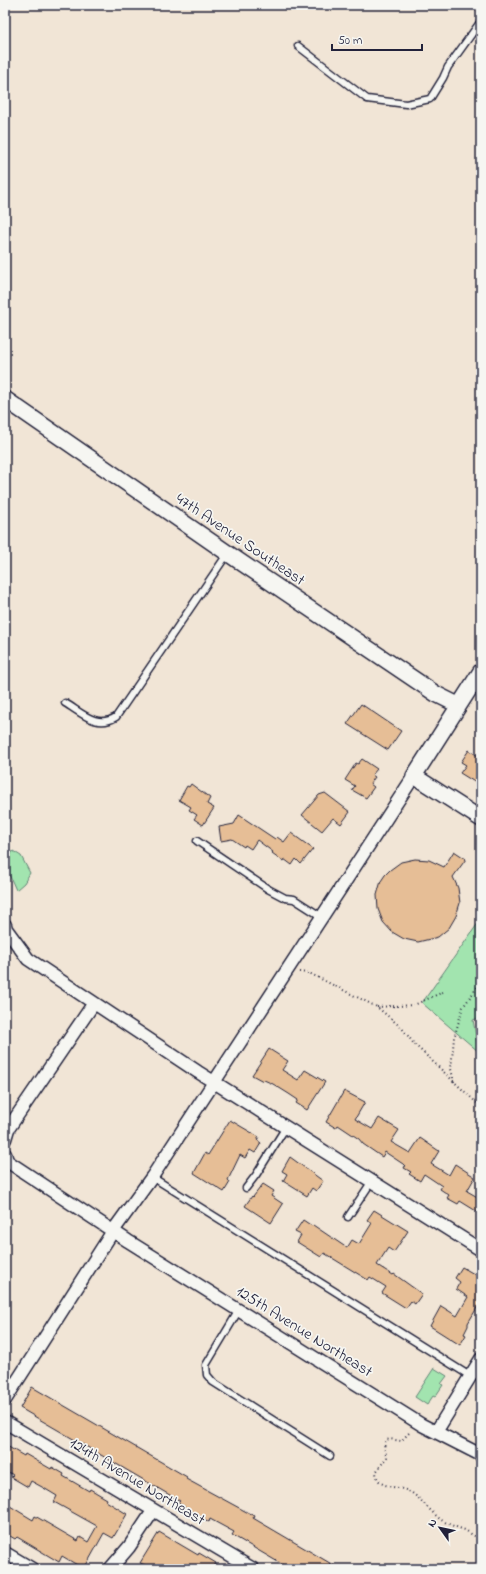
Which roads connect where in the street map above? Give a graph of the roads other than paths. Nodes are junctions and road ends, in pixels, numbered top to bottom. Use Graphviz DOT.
graph roads {
  1 [pos="481,21"];
  2 [pos="298,46"];
  3 [pos="5,399"];
  4 [pos="228,553"];
  5 [pos="481,671"];
  6 [pos="65,704"];
  7 [pos="458,705"];
  8 [pos="414,776"];
  9 [pos="481,819"];
  10 [pos="197,841"];
  11 [pos="322,917"];
  12 [pos="5,926"];
  13 [pos="94,1003"];
  14 [pos="214,1082"];
  15 [pos="286,1127"];
  16 [pos="5,1139"];
  17 [pos="5,1154"];
  18 [pos="152,1177"];
  19 [pos="372,1181"];
  20 [pos="246,1188"];
  21 [pos="348,1217"];
  22 [pos="113,1231"];
  23 [pos="481,1250"];
  24 [pos="239,1310"];
  25 [pos="481,1359"];
  26 [pos="470,1376"];
  27 [pos="5,1400"];
  28 [pos="5,1422"];
  29 [pos="436,1432"];
  30 [pos="481,1455"];
  31 [pos="330,1456"];
  32 [pos="153,1511"];
  33 [pos="5,1553"];
  34 [pos="32,1569"];
  35 [pos="110,1569"];
  36 [pos="253,1569"];
  1 -- 2 [label="lane"];
  3 -- 4 [label="street, 47th Avenue Southeast"];
  4 -- 6 [label="lane"];
  4 -- 7 [label="street, 47th Avenue Southeast"];
  5 -- 7 [label="street"];
  7 -- 8 [label="street"];
  8 -- 9 [label="street"];
  8 -- 11 [label="street"];
  10 -- 11 [label="lane"];
  11 -- 14 [label="street"];
  12 -- 13 [label="street"];
  13 -- 14 [label="street"];
  13 -- 16 [label="street"];
  14 -- 15 [label="street"];
  14 -- 18 [label="street"];
  15 -- 19 [label="street"];
  15 -- 20 [label="lane"];
  17 -- 22 [label="street, 125th Avenue Northeast"];
  18 -- 22 [label="street"];
  18 -- 26 [label="lane"];
  19 -- 21 [label="lane"];
  19 -- 23 [label="street"];
  22 -- 24 [label="street, 125th Avenue Northeast"];
  22 -- 27 [label="street"];
  24 -- 29 [label="street, 125th Avenue Northeast"];
  24 -- 31 [label="lane"];
  25 -- 26 [label="street"];
  26 -- 29 [label="street"];
  28 -- 32 [label="street, 124th Avenue Northeast"];
  29 -- 30 [label="street, 125th Avenue Northeast"];
  32 -- 35 [label="street"];
  32 -- 36 [label="street, 124th Avenue Northeast"];
  33 -- 34 [label="street"];
}
